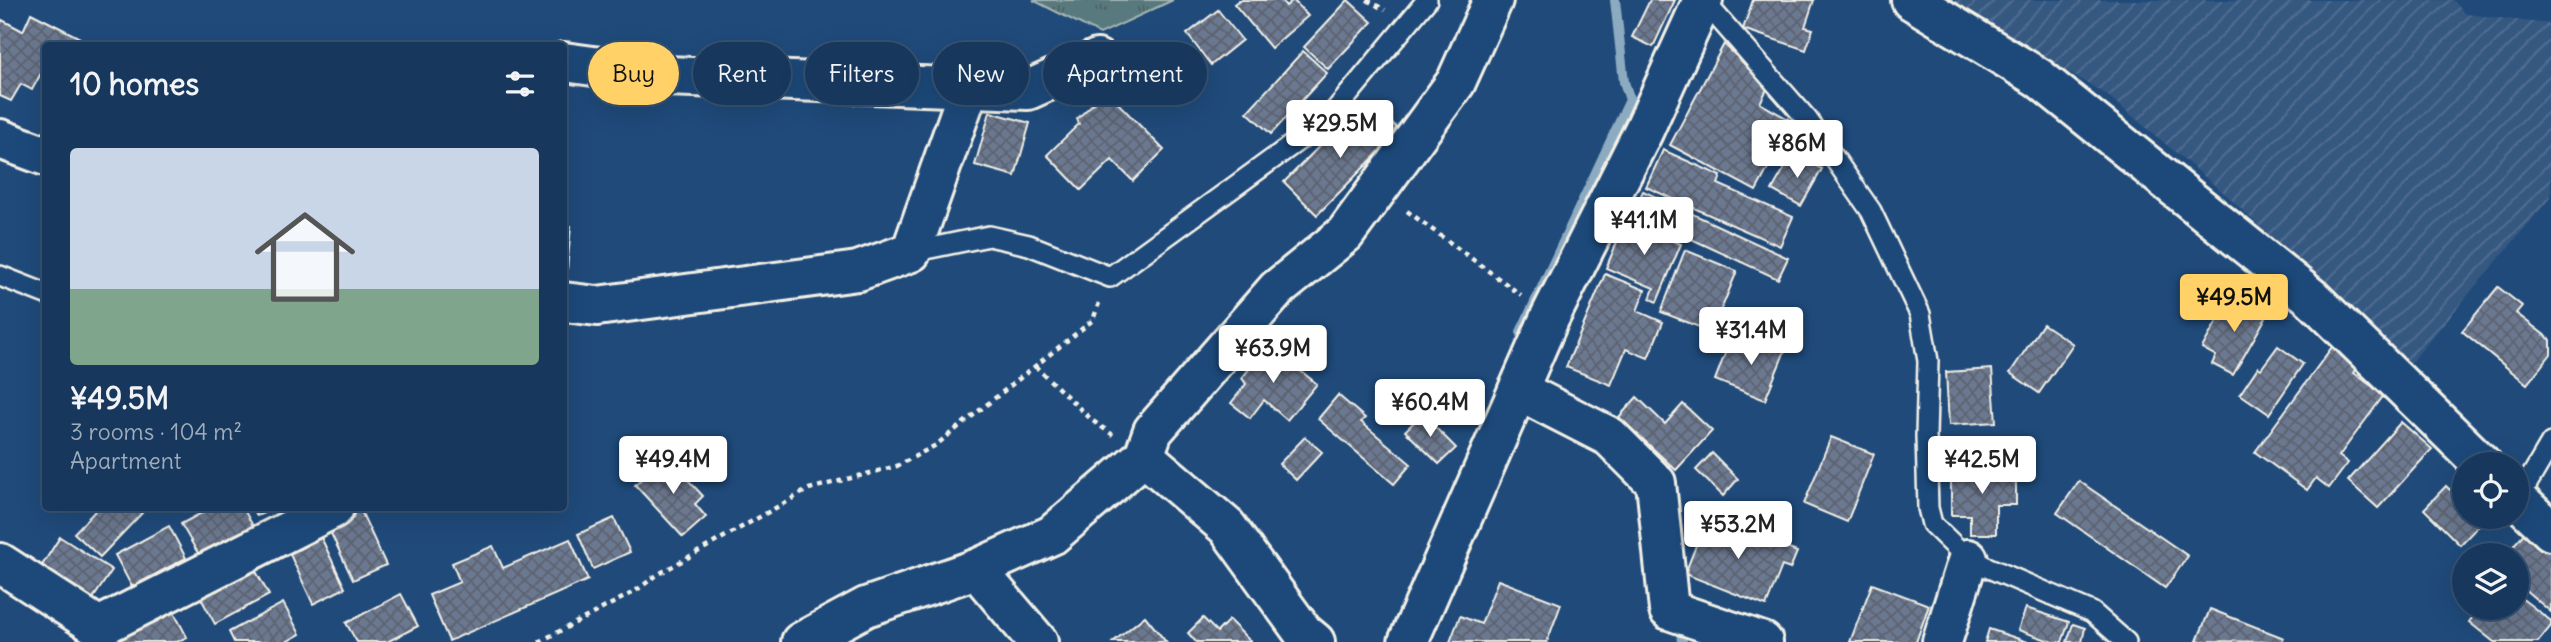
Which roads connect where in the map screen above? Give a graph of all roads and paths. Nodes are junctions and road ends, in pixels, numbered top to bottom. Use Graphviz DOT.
graph roads {
  1 [pos="1427,0"];
  2 [pos="1493,0"];
  3 [pos="1703,0"];
  4 [pos="1911,0"];
  5 [pos="567,62"];
  6 [pos="933,87"];
  7 [pos="963,105"];
  8 [pos="0,139"];
  9 [pos="42,155"];
  10 [pos="1378,189"];
  11 [pos="911,251"];
  12 [pos="0,276"];
  13 [pos="1110,277"];
  14 [pos="42,292"];
  15 [pos="567,302"];
  16 [pos="1531,303"];
  17 [pos="1035,366"];
  18 [pos="1518,390"];
  19 [pos="2551,443"];
  20 [pos="2470,452"];
  21 [pos="1144,456"];
  22 [pos="2529,479"];
  23 [pos="2529,510"];
  24 [pos="328,511"];
  25 [pos="2551,531"];
  26 [pos="1968,559"];
  27 [pos="0,563"];
  28 [pos="976,569"];
  29 [pos="539,642"];
  30 [pos="801,642"];
  31 [pos="1038,642"];
  32 [pos="1315,642"];
  33 [pos="1408,642"];
  34 [pos="1763,642"];
  35 [pos="1942,642"];
  36 [pos="2126,642"];
  1 -- 13 [label="lane"];
  2 -- 10 [label="street"];
  3 -- 18 [label="street"];
  3 -- 26 [label="lane"];
  4 -- 20 [label="street"];
  5 -- 6 [label="street"];
  7 -- 11 [label="street"];
  8 -- 9 [label="street"];
  10 -- 16 [label="path"];
  10 -- 21 [label="street"];
  11 -- 13 [label="lane"];
  11 -- 15 [label="street"];
  12 -- 14 [label="lane"];
  13 -- 17 [label="path"];
  17 -- 21 [label="path"];
  17 -- 29 [label="path"];
  18 -- 33 [label="street"];
  18 -- 34 [label="street"];
  19 -- 22 [label="lane"];
  21 -- 28 [label="street"];
  21 -- 32 [label="street"];
  23 -- 25 [label="street"];
  24 -- 27 [label="street"];
  26 -- 35 [label="street"];
  26 -- 36 [label="lane"];
  28 -- 30 [label="street"];
  28 -- 31 [label="street"];
}
